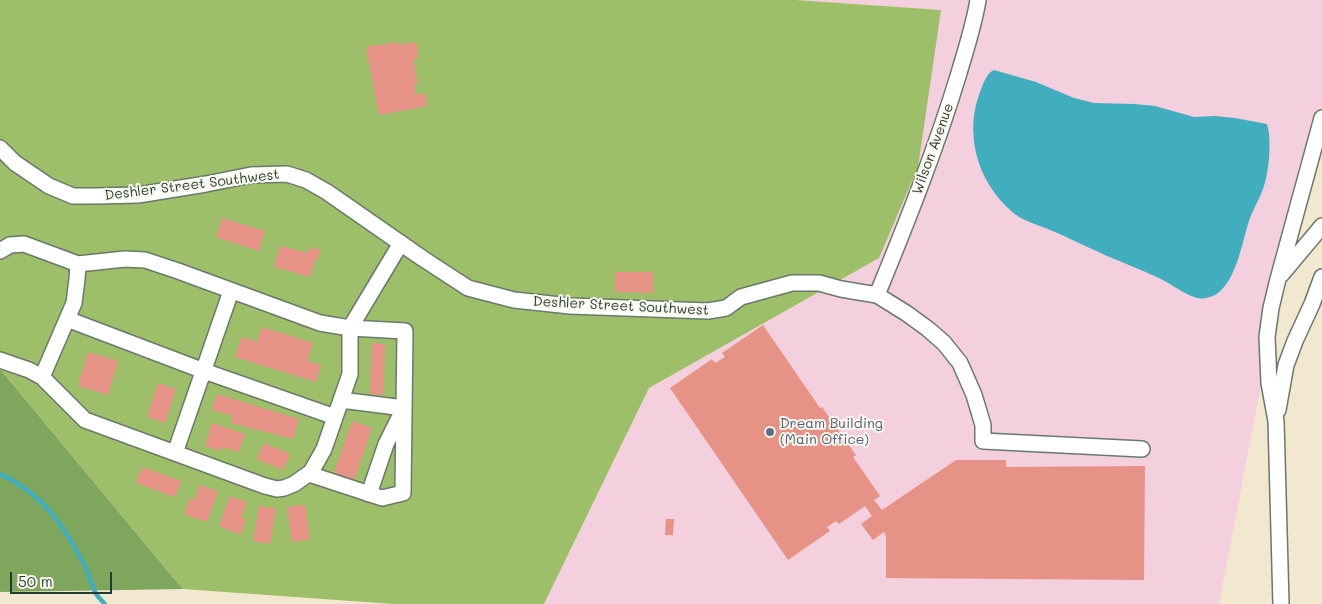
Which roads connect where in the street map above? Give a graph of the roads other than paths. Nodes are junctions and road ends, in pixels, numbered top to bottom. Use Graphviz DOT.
graph roads {
  1 [pos="978,0"];
  2 [pos="1322,118"];
  3 [pos="0,148"];
  4 [pos="1322,226"];
  5 [pos="401,243"];
  6 [pos="0,251"];
  7 [pos="78,264"];
  8 [pos="1322,277"];
  9 [pos="1278,279"];
  10 [pos="231,291"];
  11 [pos="1322,292"];
  12 [pos="877,294"];
  13 [pos="1312,304"];
  14 [pos="67,319"];
  15 [pos="350,328"];
  16 [pos="0,360"];
  17 [pos="204,371"];
  18 [pos="42,377"];
  19 [pos="341,400"];
  20 [pos="404,408"];
  21 [pos="335,417"];
  22 [pos="1276,421"];
  23 [pos="1142,448"];
  24 [pos="175,453"];
  25 [pos="309,474"];
  26 [pos="369,494"];
  27 [pos="1280,604"];
  1 -- 12 [label="street, Wilson Avenue"];
  2 -- 9 [label="street"];
  3 -- 5 [label="street, Deshler Street Southwest"];
  4 -- 9 [label="street"];
  5 -- 12 [label="street, Deshler Street Southwest"];
  5 -- 15 [label="street"];
  6 -- 7 [label="street"];
  7 -- 10 [label="street"];
  7 -- 14 [label="street"];
  8 -- 13 [label="street"];
  9 -- 22 [label="street"];
  10 -- 15 [label="street"];
  10 -- 17 [label="street"];
  11 -- 13 [label="street"];
  12 -- 23 [label="street, Deshler Street Southwest"];
  13 -- 22 [label="street"];
  14 -- 17 [label="street"];
  14 -- 18 [label="street"];
  15 -- 19 [label="street"];
  15 -- 20 [label="street"];
  16 -- 18 [label="street"];
  17 -- 21 [label="street"];
  17 -- 24 [label="street"];
  18 -- 24 [label="street"];
  19 -- 20 [label="street"];
  19 -- 21 [label="street"];
  20 -- 26 [label="street"];
  20 -- 26 [label="street"];
  21 -- 25 [label="street"];
  22 -- 27 [label="street"];
  24 -- 25 [label="street"];
  25 -- 26 [label="street"];
}
